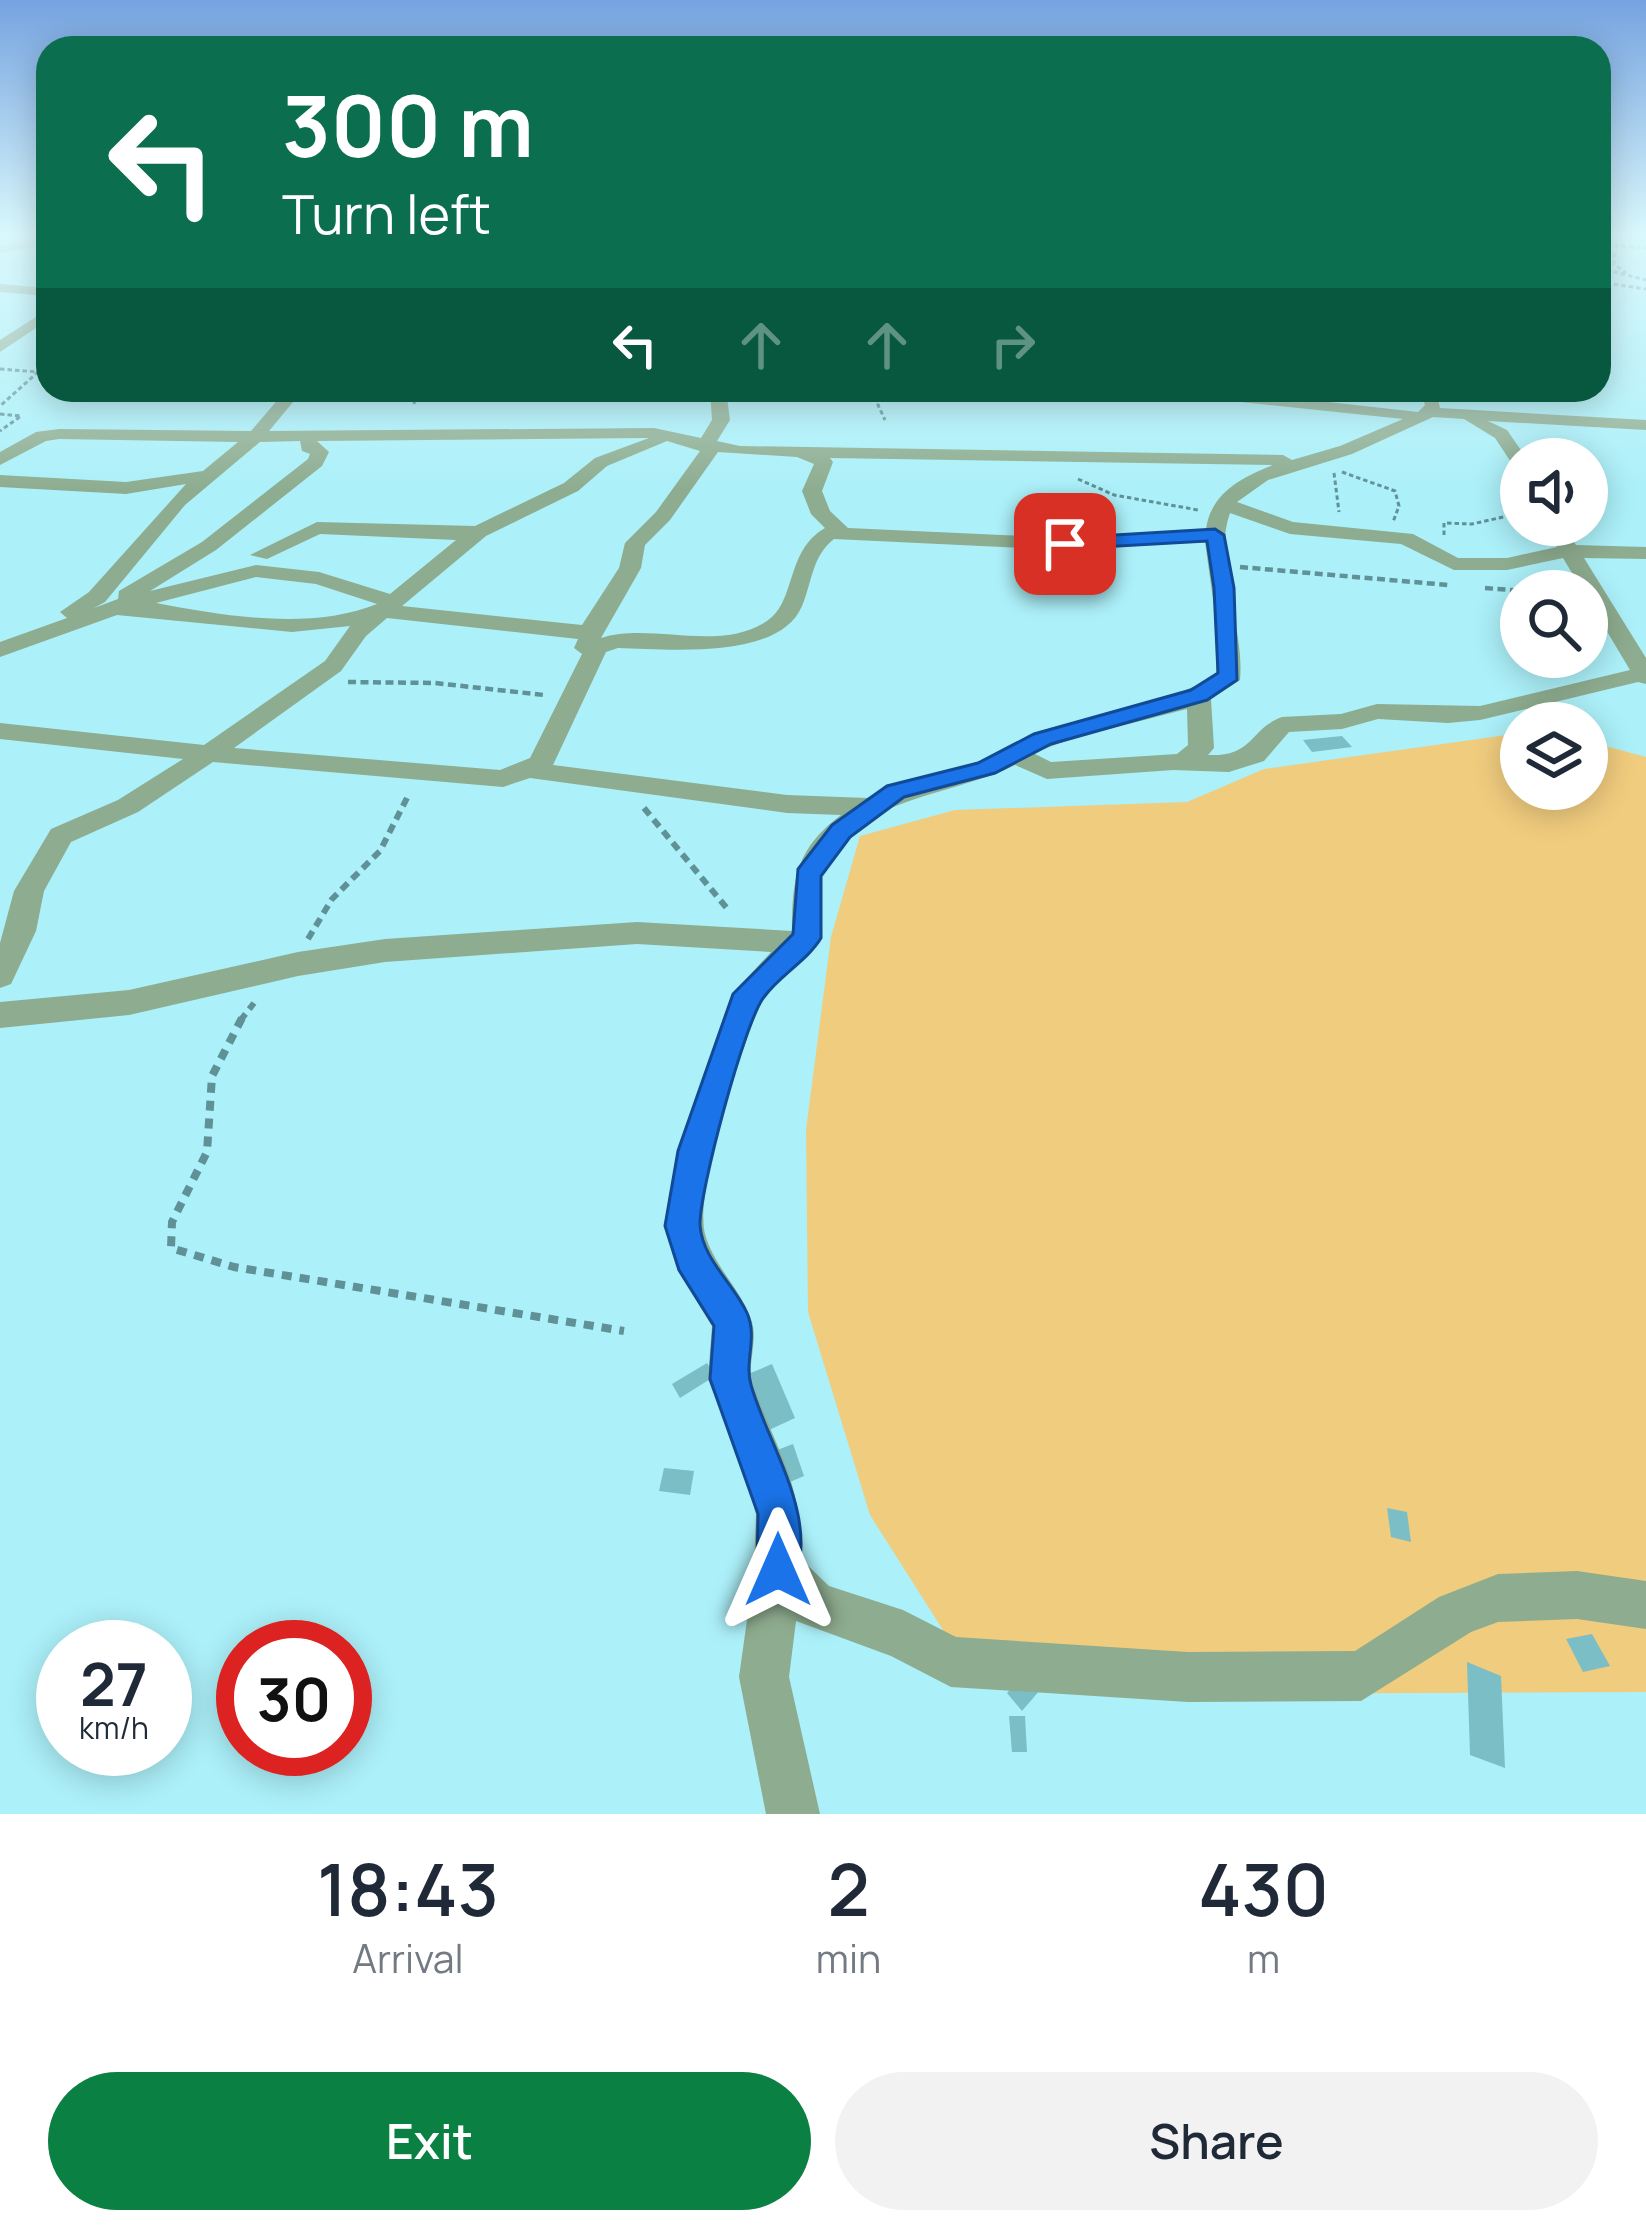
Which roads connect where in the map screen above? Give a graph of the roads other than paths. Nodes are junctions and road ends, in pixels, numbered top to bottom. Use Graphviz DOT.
graph roads {
  1 [pos="36,322"];
  2 [pos="7,342"];
  3 [pos="286,402"];
  4 [pos="719,402"];
  5 [pos="1364,402"];
  6 [pos="1427,406"];
  7 [pos="1467,416"];
  8 [pos="1646,425"];
  9 [pos="309,435"];
  10 [pos="256,436"];
  11 [pos="675,436"];
  12 [pos="1504,438"];
  13 [pos="708,448"];
  14 [pos="800,452"];
  15 [pos="0,460"];
  16 [pos="1317,463"];
  17 [pos="204,476"];
  18 [pos="0,481"];
  19 [pos="1220,530"];
  20 [pos="479,532"];
  21 [pos="841,532"];
  22 [pos="1563,546"];
  23 [pos="1565,551"];
  24 [pos="1646,554"];
  25 [pos="260,555"];
  26 [pos="387,606"];
  27 [pos="113,608"];
  28 [pos="590,633"];
  29 [pos="0,650"];
  30 [pos="583,674"];
  31 [pos="1645,674"];
  32 [pos="1199,695"];
  33 [pos="0,731"];
  34 [pos="209,754"];
  35 [pos="1014,754"];
  36 [pos="1183,762"];
  37 [pos="532,770"];
  38 [pos="872,807"];
  39 [pos="802,942"];
  40 [pos="0,976"];
  41 [pos="0,1016"];
  42 [pos="778,1570"];
  43 [pos="1646,1605"];
  44 [pos="793,1814"];
  1 -- 2 [label="street"];
  3 -- 10 [label="street"];
  4 -- 13 [label="street"];
  5 -- 6 [label="street"];
  6 -- 7 [label="street"];
  6 -- 16 [label="street"];
  7 -- 8 [label="street"];
  7 -- 12 [label="street"];
  9 -- 10 [label="street"];
  9 -- 11 [label="street"];
  9 -- 27 [label="street"];
  10 -- 15 [label="street"];
  10 -- 17 [label="street"];
  11 -- 13 [label="street"];
  11 -- 20 [label="street"];
  13 -- 14 [label="street"];
  13 -- 28 [label="street"];
  14 -- 16 [label="street"];
  14 -- 21 [label="street"];
  16 -- 19 [label="street"];
  17 -- 18 [label="street"];
  17 -- 29 [label="street"];
  19 -- 21 [label="street"];
  19 -- 23 [label="street"];
  19 -- 32 [label="street"];
  20 -- 25 [label="street"];
  20 -- 26 [label="street"];
  21 -- 30 [label="street"];
  22 -- 23 [label="street"];
  23 -- 24 [label="street"];
  23 -- 31 [label="street"];
  26 -- 27 [label="street"];
  26 -- 27 [label="street"];
  26 -- 28 [label="street"];
  26 -- 34 [label="street"];
  27 -- 29 [label="street"];
  28 -- 30 [label="street"];
  30 -- 37 [label="street"];
  31 -- 36 [label="street"];
  32 -- 35 [label="street"];
  32 -- 36 [label="street"];
  33 -- 34 [label="street"];
  34 -- 37 [label="street"];
  34 -- 40 [label="street"];
  35 -- 36 [label="street"];
  35 -- 38 [label="street"];
  37 -- 38 [label="street"];
  38 -- 39 [label="street"];
  39 -- 41 [label="street"];
  39 -- 42 [label="street"];
  42 -- 43 [label="street"];
  42 -- 44 [label="street"];
}
